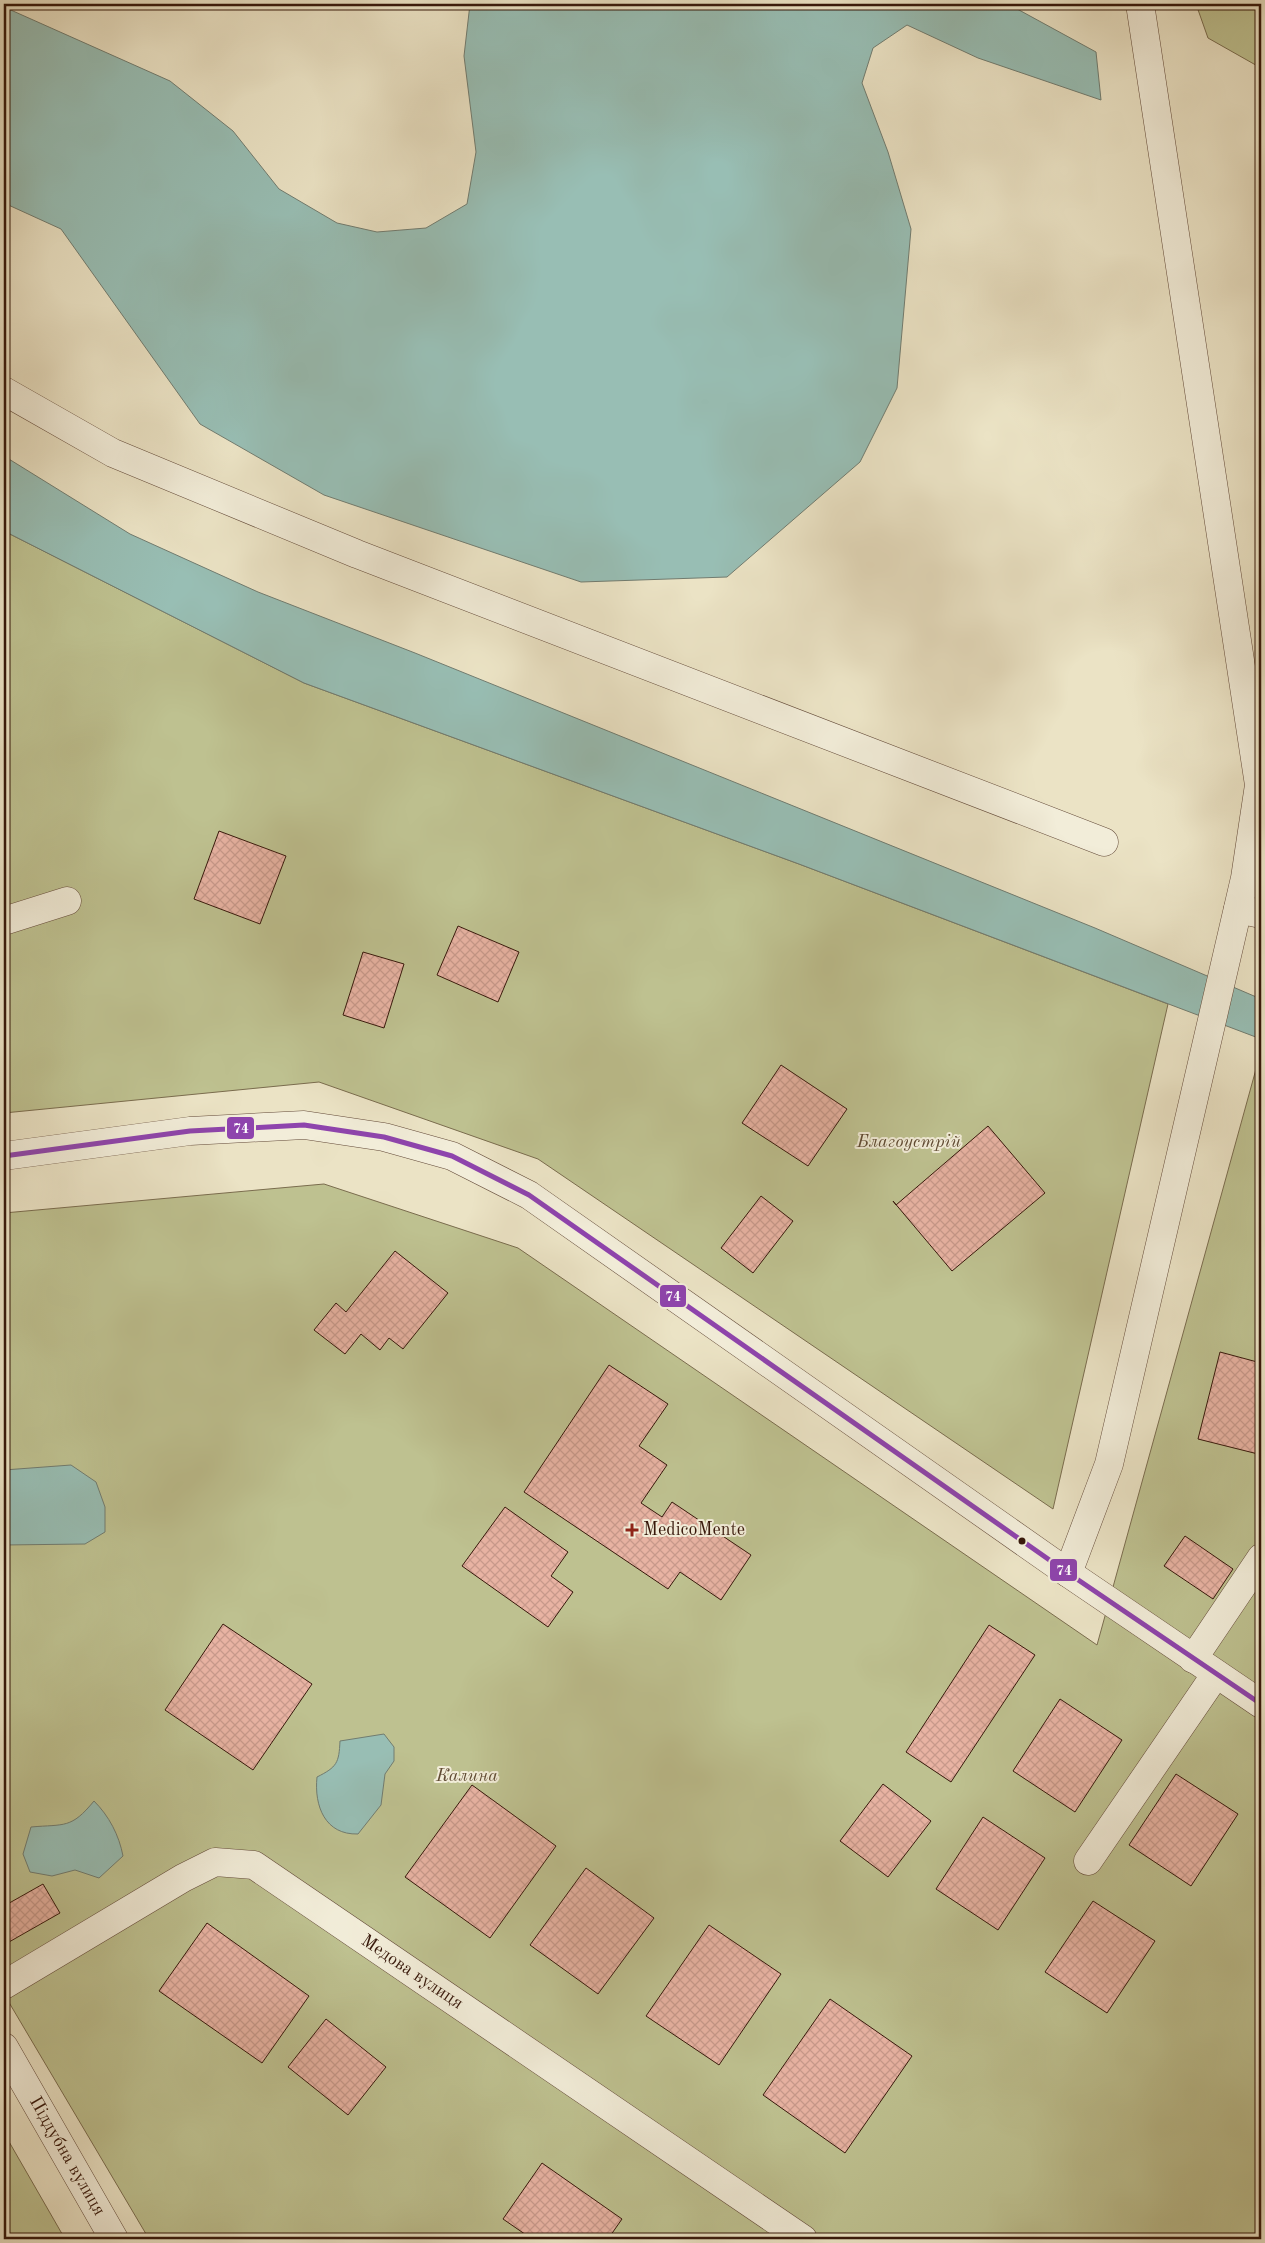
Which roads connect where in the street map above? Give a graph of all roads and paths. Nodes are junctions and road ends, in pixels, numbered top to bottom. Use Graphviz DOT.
graph roads {
  1 [pos="1140,4"];
  2 [pos="4,391"];
  3 [pos="1104,842"];
  4 [pos="67,901"];
  5 [pos="1250,911"];
  6 [pos="4,921"];
  7 [pos="4,1156"];
  8 [pos="1261,1558"];
  9 [pos="1068,1573"];
  10 [pos="1192,1658"];
  11 [pos="1216,1674"];
  12 [pos="1261,1704"];
  13 [pos="1088,1861"];
  14 [pos="4,1985"];
  15 [pos="4,2046"];
  16 [pos="114,2239"];
  17 [pos="803,2239"];
  1 -- 5 [label="street"];
  2 -- 3 [label="street"];
  4 -- 6 [label="street"];
  5 -- 9 [label="street"];
  7 -- 9 [label="street"];
  8 -- 10 [label="street"];
  9 -- 10 [label="street"];
  10 -- 11 [label="street"];
  11 -- 12 [label="street"];
  11 -- 13 [label="street"];
  14 -- 17 [label="street, Медова вулиця"];
  15 -- 16 [label="street, Піддубна вулиця"];
}
